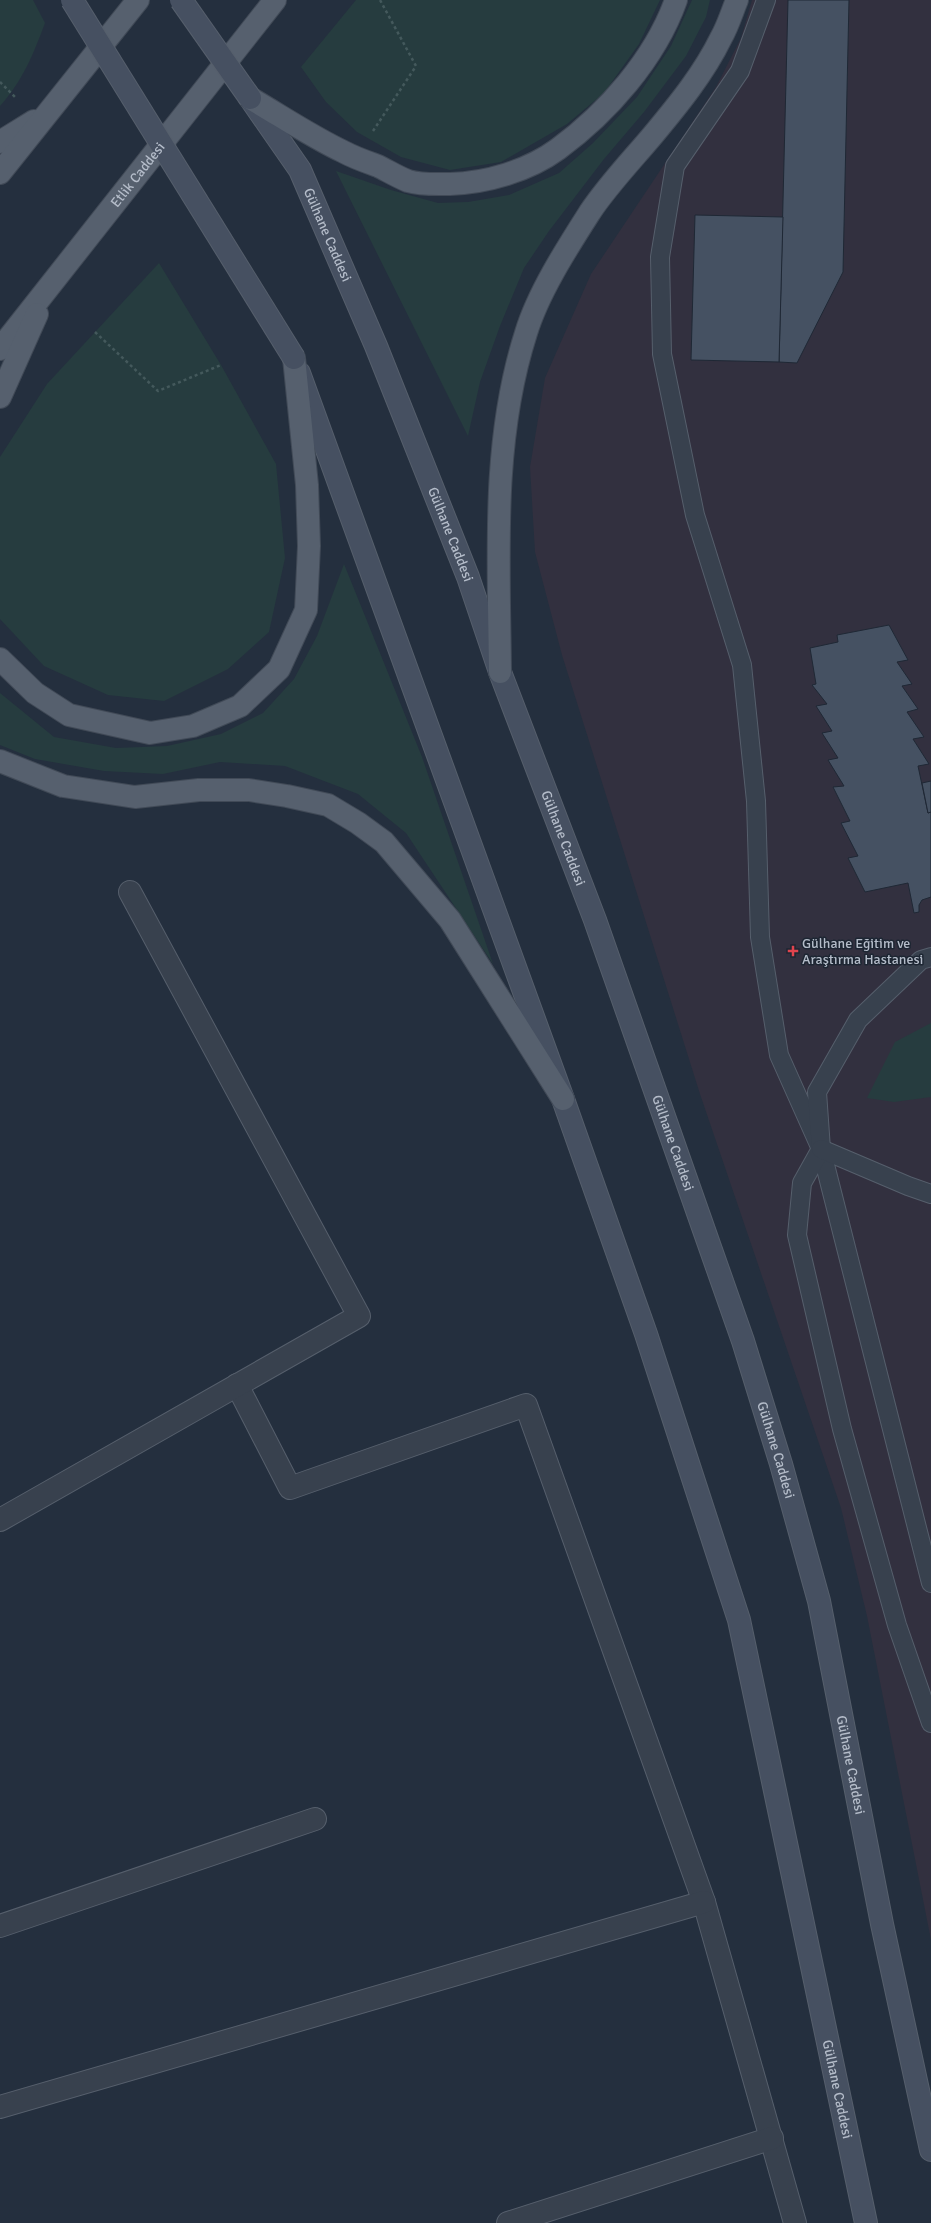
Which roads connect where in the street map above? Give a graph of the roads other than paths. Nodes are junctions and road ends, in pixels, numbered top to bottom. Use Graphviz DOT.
graph roads {
  1 [pos="72,0"];
  2 [pos="138,0"];
  3 [pos="180,0"];
  4 [pos="275,0"];
  5 [pos="676,0"];
  6 [pos="737,0"];
  7 [pos="766,0"];
  8 [pos="250,98"];
  9 [pos="46,115"];
  10 [pos="0,142"];
  11 [pos="0,173"];
  12 [pos="51,283"];
  13 [pos="0,349"];
  14 [pos="294,358"];
  15 [pos="0,397"];
  16 [pos="0,659"];
  17 [pos="500,672"];
  18 [pos="0,761"];
  19 [pos="130,892"];
  20 [pos="931,957"];
  21 [pos="563,1099"];
  22 [pos="822,1149"];
  23 [pos="931,1194"];
  24 [pos="237,1385"];
  25 [pos="0,1520"];
  26 [pos="931,1583"];
  27 [pos="931,1723"];
  28 [pos="315,1819"];
  29 [pos="704,1902"];
  30 [pos="0,1926"];
  31 [pos="0,2107"];
  32 [pos="772,2138"];
  33 [pos="931,2150"];
  34 [pos="508,2223"];
  35 [pos="795,2223"];
  36 [pos="866,2223"];
  1 -- 14 [label="main road, Gülhane Caddesi, bridge"];
  2 -- 9 [label="main road"];
  3 -- 8 [label="main road, Gülhane Caddesi, bridge"];
  4 -- 12 [label="main road, Etlik Caddesi"];
  5 -- 8 [label="main road"];
  6 -- 17 [label="main road"];
  7 -- 22 [label="lane"];
  8 -- 17 [label="main road, Gülhane Caddesi"];
  9 -- 10 [label="main road"];
  9 -- 11 [label="main road"];
  12 -- 13 [label="main road, Etlik Caddesi"];
  12 -- 15 [label="main road"];
  14 -- 16 [label="main road"];
  14 -- 21 [label="main road, Gülhane Caddesi"];
  17 -- 33 [label="main road, Gülhane Caddesi"];
  18 -- 21 [label="main road"];
  19 -- 24 [label="street"];
  20 -- 22 [label="lane"];
  21 -- 36 [label="main road, Gülhane Caddesi"];
  22 -- 23 [label="lane"];
  22 -- 26 [label="lane"];
  22 -- 27 [label="lane"];
  24 -- 25 [label="street"];
  24 -- 29 [label="street"];
  28 -- 30 [label="street"];
  29 -- 31 [label="street"];
  29 -- 32 [label="street"];
  32 -- 34 [label="street"];
  32 -- 35 [label="street"];
}
